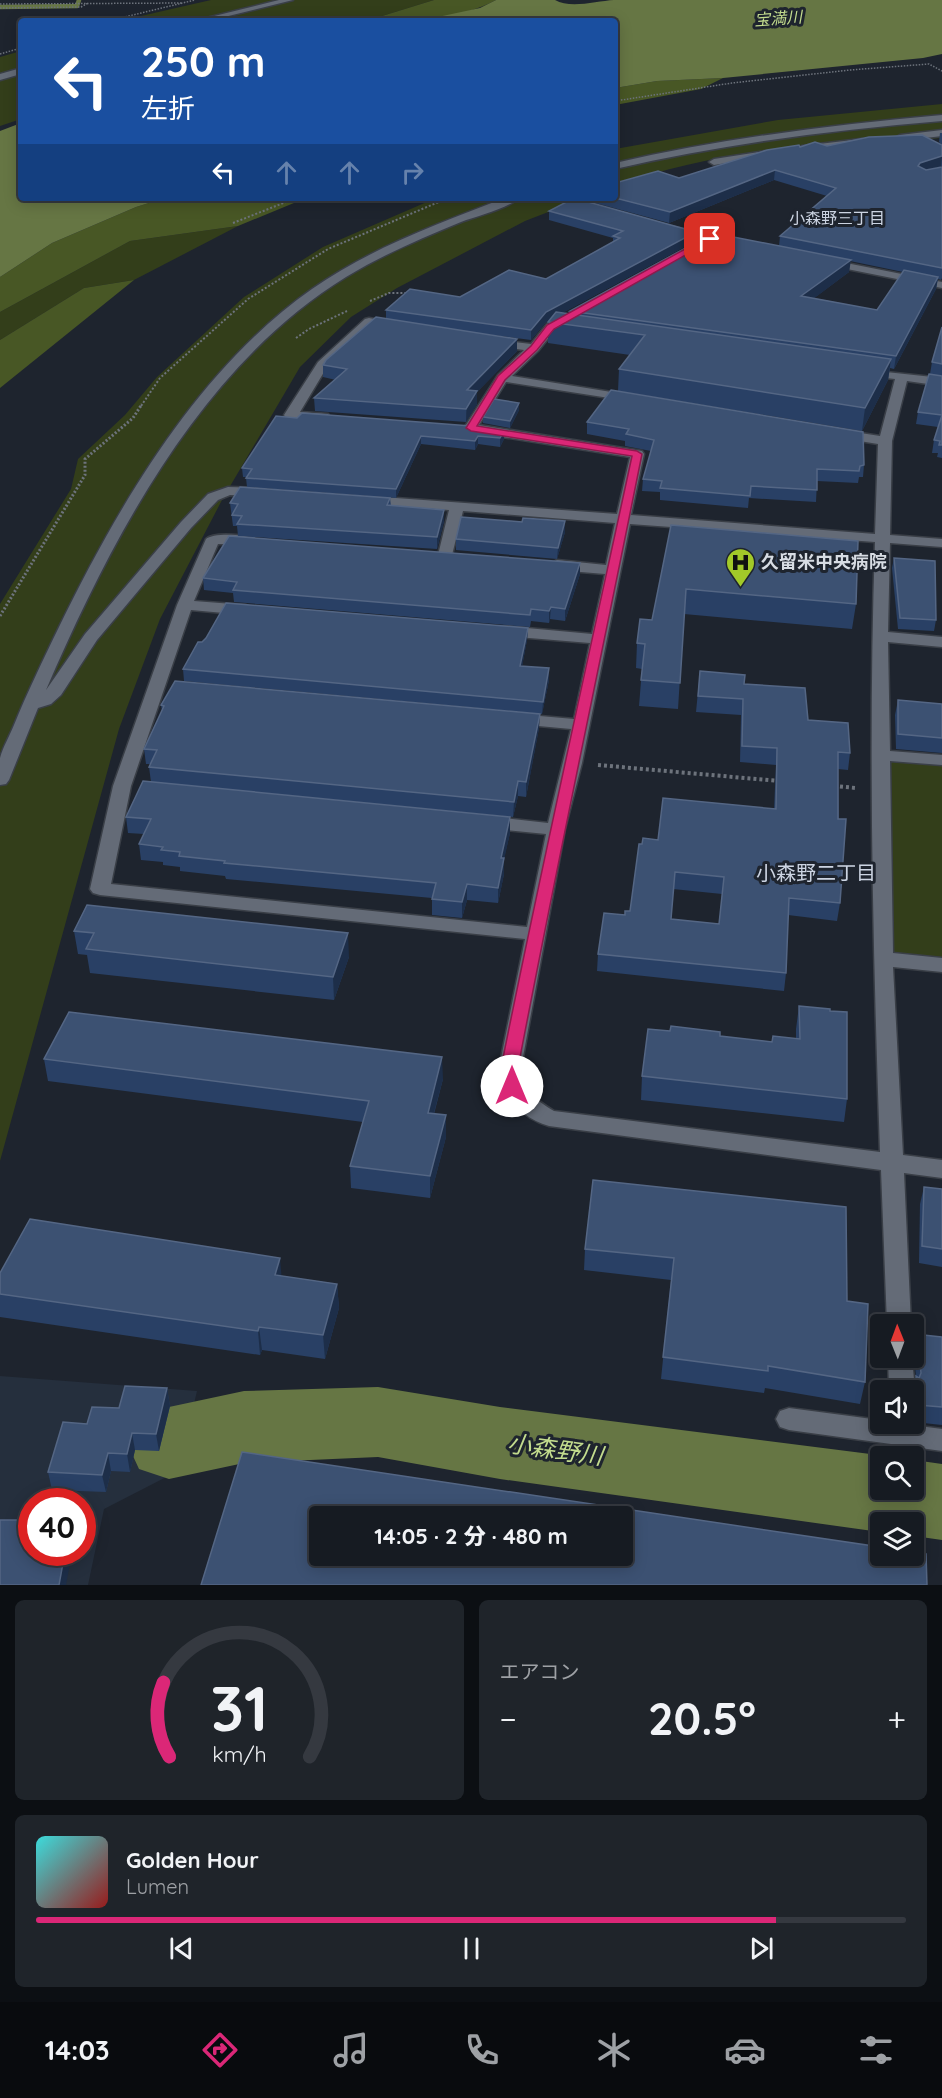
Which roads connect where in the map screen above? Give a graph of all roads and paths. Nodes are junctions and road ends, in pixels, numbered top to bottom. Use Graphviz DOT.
graph roads {
  1 [pos="195,0"];
  2 [pos="289,0"];
  3 [pos="69,3"];
  4 [pos="88,3"];
  5 [pos="182,3"];
  6 [pos="0,4"];
  7 [pos="0,8"];
  8 [pos="120,18"];
  9 [pos="211,18"];
  10 [pos="18,49"];
  11 [pos="0,54"];
  12 [pos="942,71"];
  13 [pos="18,72"];
  14 [pos="0,77"];
  15 [pos="618,100"];
  16 [pos="942,118"];
  17 [pos="942,133"];
  18 [pos="919,136"];
  19 [pos="885,140"];
  20 [pos="873,141"];
  21 [pos="934,146"];
  22 [pos="793,150"];
  23 [pos="771,153"];
  24 [pos="664,155"];
  25 [pos="714,162"];
  26 [pos="618,165"];
  27 [pos="618,176"];
  28 [pos="289,201"];
  29 [pos="506,201"];
  30 [pos="233,224"];
  31 [pos="666,228"];
  32 [pos="744,246"];
  33 [pos="814,259"];
  34 [pos="942,285"];
  35 [pos="580,311"];
  36 [pos="404,327"];
  37 [pos="551,327"];
  38 [pos="574,330"];
  39 [pos="475,339"];
  40 [pos="534,348"];
  41 [pos="879,374"];
  42 [pos="902,377"];
  43 [pos="502,378"];
  44 [pos="942,382"];
  45 [pos="641,401"];
  46 [pos="336,418"];
  47 [pos="827,431"];
  48 [pos="885,441"];
  49 [pos="284,494"];
  50 [pos="353,499"];
  51 [pos="457,507"];
  52 [pos="623,519"];
  53 [pos="883,538"];
  54 [pos="269,543"];
  55 [pos="942,543"];
  56 [pos="465,557"];
  57 [pos="544,564"];
  58 [pos="612,570"];
  59 [pos="185,605"];
  60 [pos="265,612"];
  61 [pos="486,630"];
  62 [pos="880,636"];
  63 [pos="598,639"];
  64 [pos="942,642"];
  65 [pos="156,686"];
  66 [pos="180,688"];
  67 [pos="29,705"];
  68 [pos="502,718"];
  69 [pos="580,725"];
  70 [pos="880,755"];
  71 [pos="942,760"];
  72 [pos="573,763"];
  73 [pos="0,780"];
  74 [pos="786,782"];
  75 [pos="822,785"];
  76 [pos="122,786"];
  77 [pos="146,788"];
  78 [pos="881,790"];
  79 [pos="466,820"];
  80 [pos="556,829"];
  81 [pos="537,934"];
  82 [pos="883,959"];
  83 [pos="942,965"];
  84 [pos="892,1164"];
  85 [pos="942,1169"];
  86 [pos="899,1314"];
  87 [pos="789,1419"];
  88 [pos="870,1426"];
  89 [pos="921,1434"];
  90 [pos="942,1440"];
  1 -- 5 [label="path"];
  2 -- 9 [label="street"];
  3 -- 4 [label="path"];
  3 -- 6 [label="path"];
  4 -- 5 [label="path"];
  4 -- 7 [label="path"];
  5 -- 8 [label="path"];
  10 -- 11 [label="path"];
  12 -- 15 [label="path"];
  13 -- 14 [label="street"];
  16 -- 24 [label="street"];
  17 -- 18 [label="street"];
  18 -- 19 [label="street"];
  18 -- 21 [label="street"];
  20 -- 22 [label="street"];
  23 -- 25 [label="street"];
  24 -- 26 [label="street"];
  24 -- 27 [label="street"];
  28 -- 30 [label="path"];
  29 -- 67 [label="street"];
  31 -- 32 [label="street"];
  33 -- 34 [label="street"];
  35 -- 37 [label="street"];
  36 -- 46 [label="street"];
  37 -- 38 [label="street"];
  37 -- 40 [label="street"];
  39 -- 40 [label="street"];
  40 -- 43 [label="street"];
  41 -- 42 [label="street"];
  42 -- 44 [label="street"];
  42 -- 48 [label="street"];
  43 -- 45 [label="street"];
  43 -- 52 [label="street"];
  47 -- 48 [label="street"];
  48 -- 53 [label="street"];
  49 -- 67 [label="street"];
  50 -- 51 [label="street"];
  51 -- 52 [label="street"];
  51 -- 56 [label="street"];
  52 -- 53 [label="street"];
  52 -- 58 [label="street"];
  53 -- 55 [label="street"];
  53 -- 62 [label="street"];
  54 -- 59 [label="street"];
  57 -- 58 [label="street"];
  58 -- 63 [label="street"];
  59 -- 60 [label="street"];
  59 -- 65 [label="street"];
  61 -- 63 [label="street"];
  62 -- 64 [label="street"];
  62 -- 70 [label="street"];
  63 -- 69 [label="street"];
  65 -- 66 [label="street"];
  65 -- 76 [label="street"];
  67 -- 73 [label="street"];
  68 -- 69 [label="street"];
  69 -- 72 [label="street"];
  70 -- 71 [label="street"];
  70 -- 78 [label="street"];
  72 -- 74 [label="path"];
  72 -- 80 [label="street"];
  75 -- 78 [label="path"];
  76 -- 77 [label="street"];
  76 -- 81 [label="street"];
  78 -- 82 [label="street"];
  79 -- 80 [label="street"];
  80 -- 81 [label="street"];
  81 -- 84 [label="street"];
  82 -- 83 [label="street"];
  82 -- 84 [label="street"];
  84 -- 85 [label="street"];
  84 -- 86 [label="street"];
  87 -- 88 [label="street"];
  89 -- 90 [label="street"];
}
